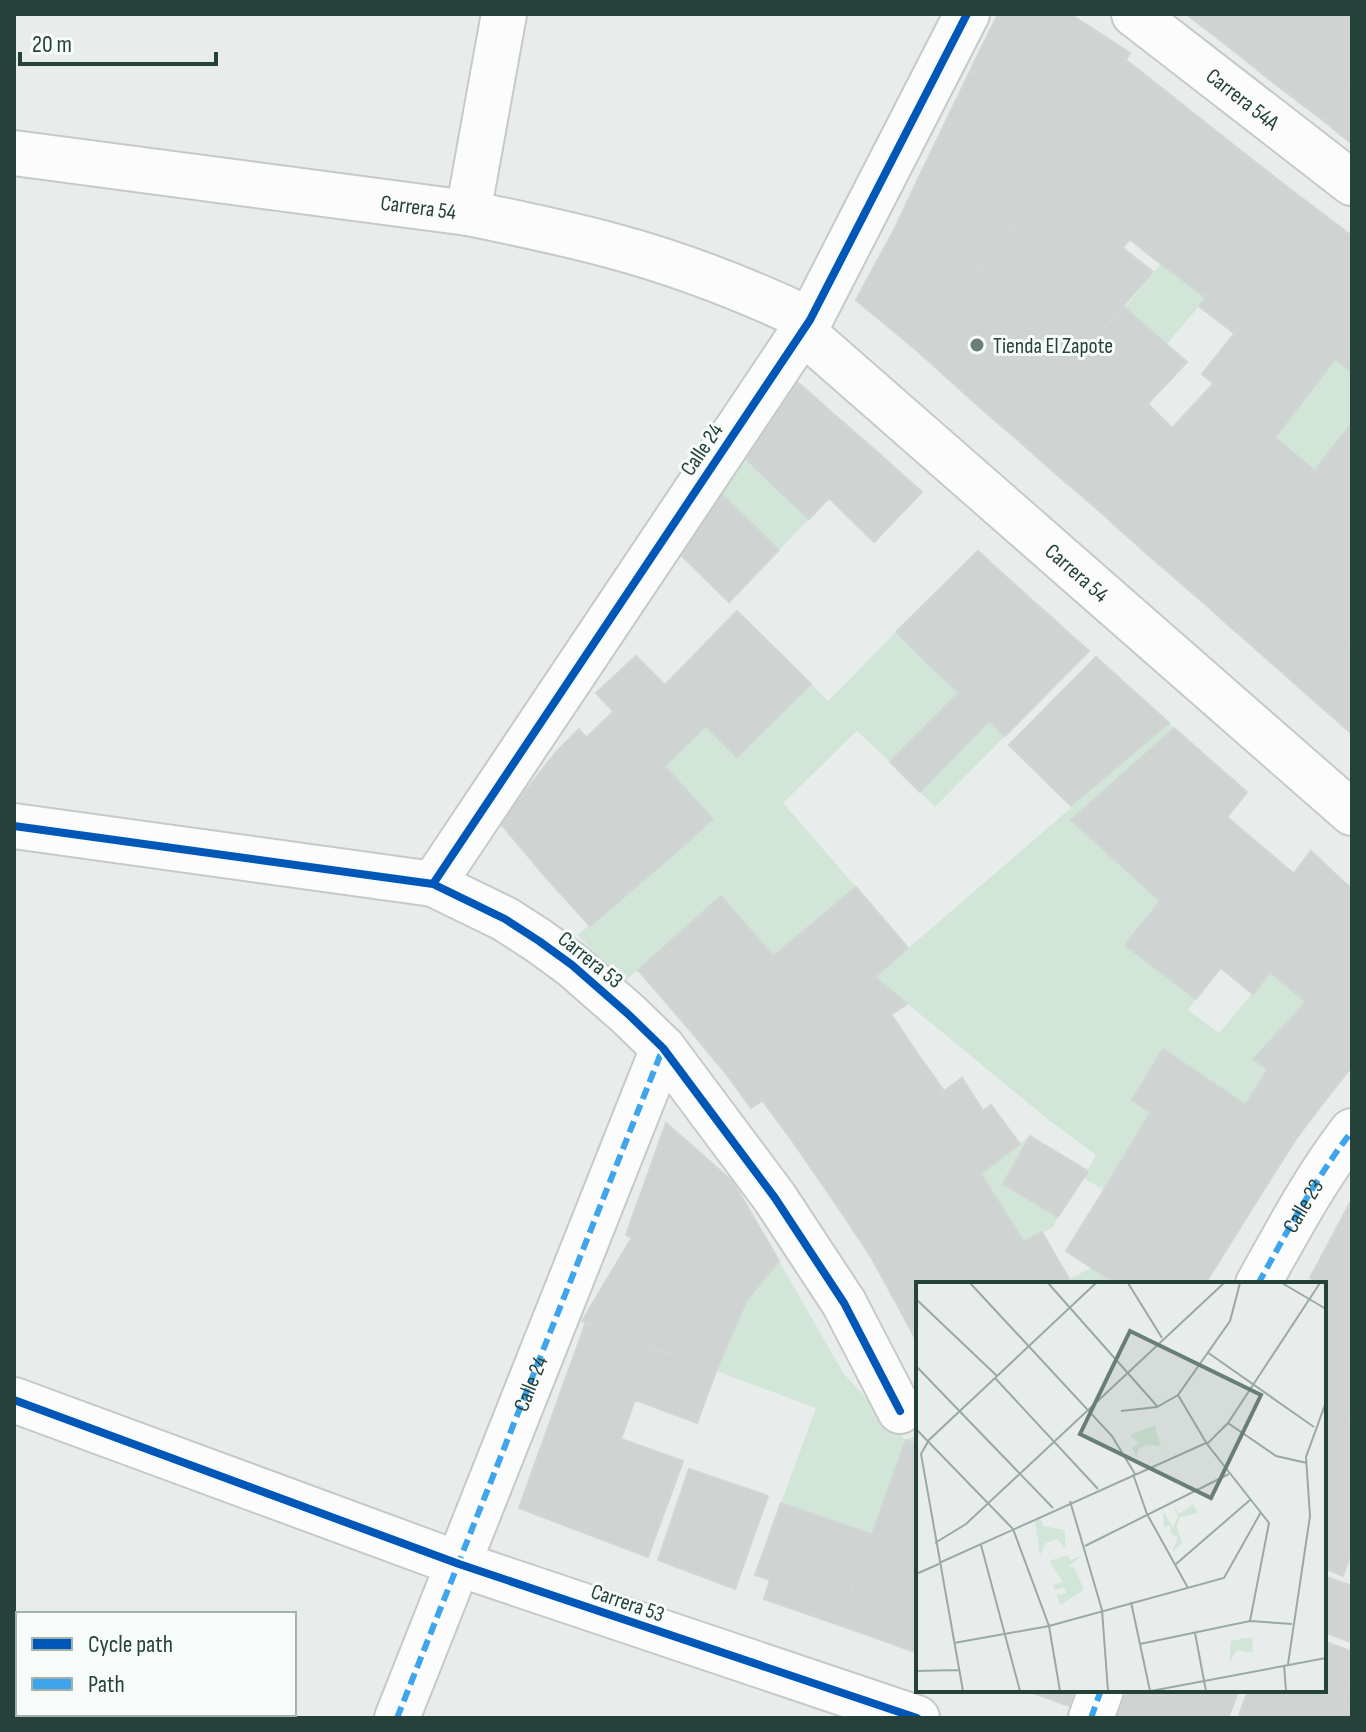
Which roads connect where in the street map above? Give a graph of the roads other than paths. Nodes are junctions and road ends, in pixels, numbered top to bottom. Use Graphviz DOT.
graph roads {
  1 [pos="504,14"];
  2 [pos="967,14"];
  3 [pos="1134,14"];
  4 [pos="14,153"];
  5 [pos="1352,183"];
  6 [pos="468,213"];
  7 [pos="806,325"];
  8 [pos="1352,813"];
  9 [pos="14,826"];
  10 [pos="433,884"];
  11 [pos="663,1048"];
  12 [pos="1352,1131"];
  13 [pos="1259,1282"];
  14 [pos="14,1400"];
  15 [pos="900,1411"];
  16 [pos="459,1564"];
  17 [pos="1100,1692"];
  18 [pos="397,1718"];
  19 [pos="917,1718"];
  20 [pos="1091,1718"];
  1 -- 6 [label="street"];
  2 -- 7 [label="street, Calle 24"];
  3 -- 5 [label="street, Carrera 54A"];
  4 -- 6 [label="street, Carrera 54"];
  6 -- 7 [label="street, Carrera 54"];
  7 -- 8 [label="street, Carrera 54"];
  7 -- 10 [label="street, Calle 24"];
  9 -- 10 [label="street, Carrera 53"];
  10 -- 11 [label="street, Carrera 53"];
  11 -- 15 [label="street, Carrera 53"];
  11 -- 16 [label="street, Calle 24"];
  12 -- 13 [label="street, Calle 23"];
  14 -- 16 [label="street, Carrera 53"];
  16 -- 18 [label="street, Calle 24"];
  16 -- 19 [label="street, Carrera 53"];
  17 -- 20 [label="street"];
}
